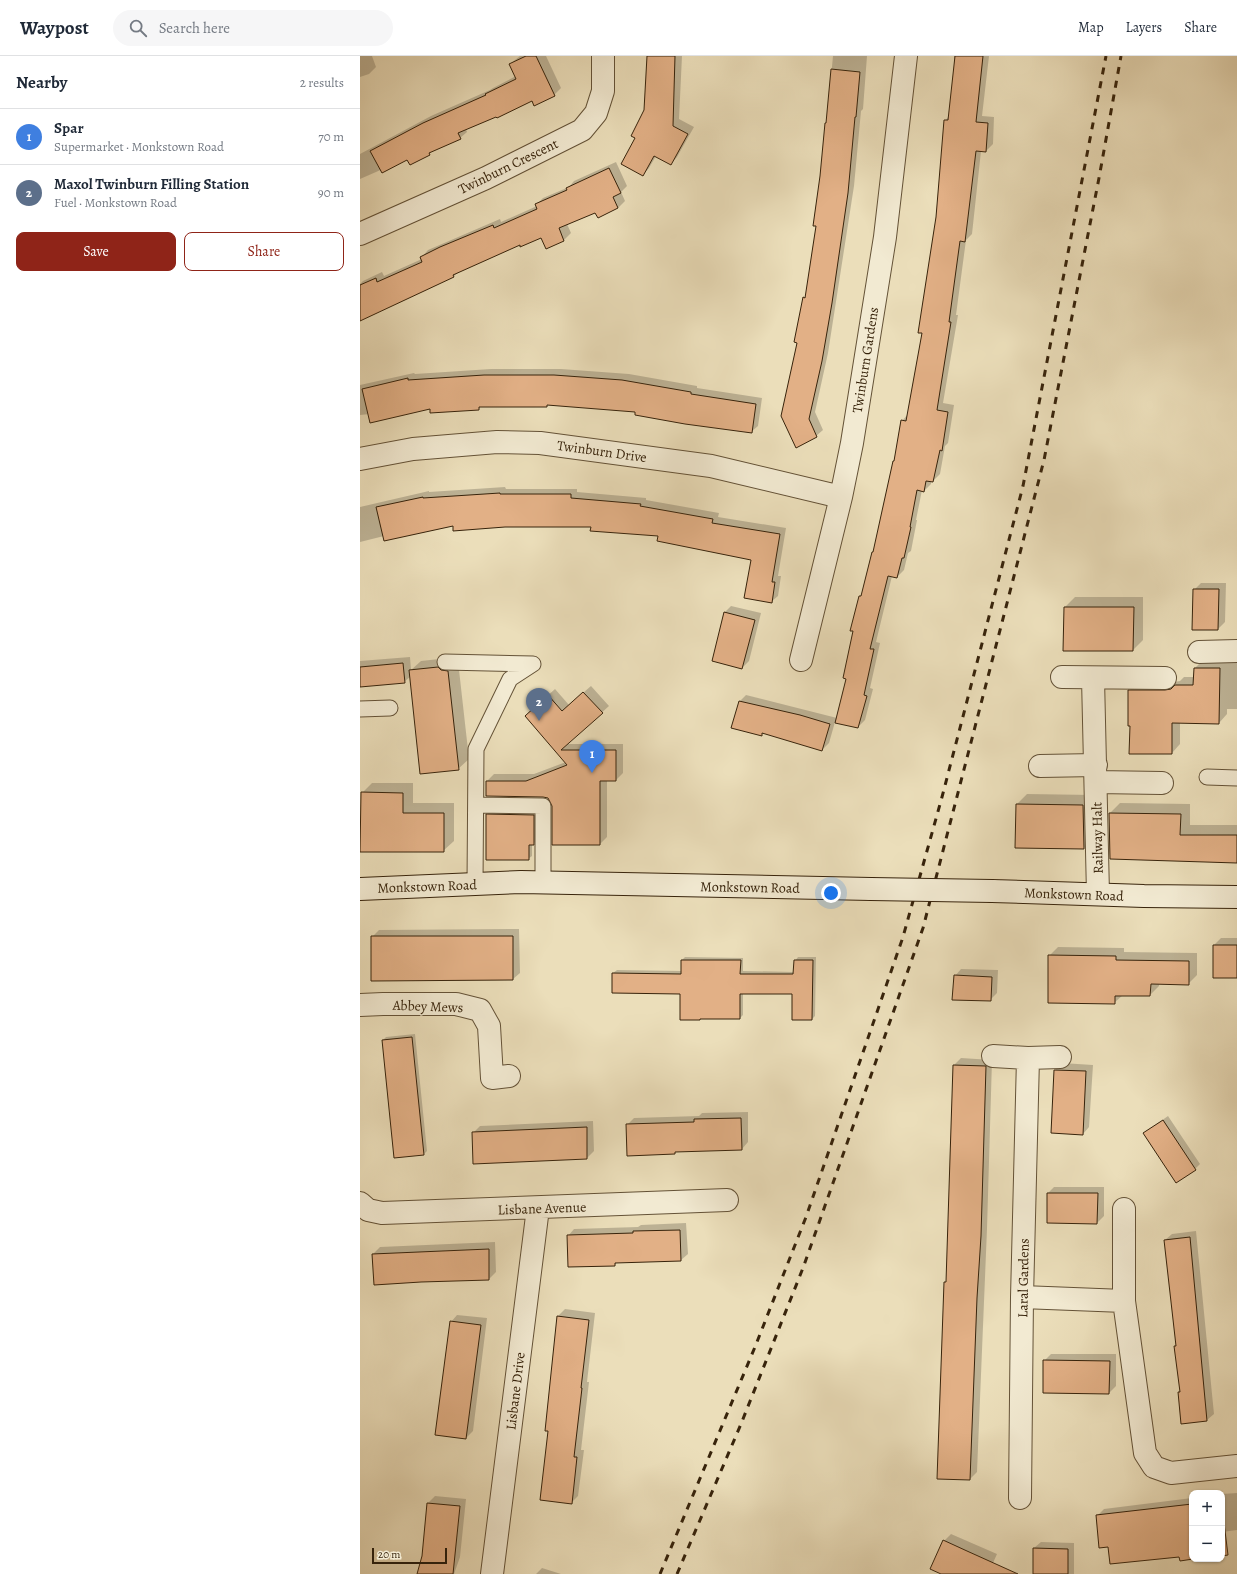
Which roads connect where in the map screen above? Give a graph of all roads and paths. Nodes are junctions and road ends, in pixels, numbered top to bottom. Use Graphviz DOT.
graph roads {
  1 [pos="603,56"];
  2 [pos="906,56"];
  3 [pos="360,234"];
  4 [pos="360,459"];
  5 [pos="841,497"];
  6 [pos="1237,651"];
  7 [pos="1199,652"];
  8 [pos="802,660"];
  9 [pos="445,662"];
  10 [pos="1062,677"];
  11 [pos="1093,678"];
  12 [pos="1165,678"];
  13 [pos="390,708"];
  14 [pos="360,709"];
  15 [pos="1040,766"];
  16 [pos="1096,774"];
  17 [pos="1207,777"];
  18 [pos="1237,778"];
  19 [pos="1162,783"];
  20 [pos="476,805"];
  21 [pos="543,883"];
  22 [pos="475,884"];
  23 [pos="360,889"];
  24 [pos="1098,894"];
  25 [pos="1237,897"];
  26 [pos="360,1005"];
  27 [pos="993,1056"];
  28 [pos="1060,1057"];
  29 [pos="1028,1058"];
  30 [pos="509,1076"];
  31 [pos="727,1200"];
  32 [pos="360,1203"];
  33 [pos="538,1208"];
  34 [pos="1124,1210"];
  35 [pos="1022,1297"];
  36 [pos="1124,1301"];
  37 [pos="1237,1466"];
  38 [pos="1020,1498"];
  39 [pos="492,1574"];
  1 -- 3 [label="street, Twinburn Crescent"];
  2 -- 5 [label="street, Twinburn Gardens"];
  4 -- 5 [label="street, Twinburn Drive"];
  5 -- 8 [label="street, Twinburn Gardens"];
  6 -- 7 [label="street"];
  9 -- 20 [label="lane"];
  10 -- 11 [label="street"];
  11 -- 12 [label="street"];
  11 -- 16 [label="street, Railway Halt"];
  13 -- 14 [label="lane"];
  15 -- 16 [label="street, Railway Halt"];
  16 -- 19 [label="street, Railway Halt"];
  16 -- 24 [label="street, Railway Halt"];
  17 -- 18 [label="lane"];
  20 -- 21 [label="lane"];
  20 -- 22 [label="lane"];
  21 -- 22 [label="street, Monkstown Road"];
  21 -- 24 [label="street, Monkstown Road, bridge"];
  22 -- 23 [label="street, Monkstown Road"];
  24 -- 25 [label="street, Monkstown Road"];
  26 -- 30 [label="street, Abbey Mews"];
  27 -- 29 [label="street"];
  28 -- 29 [label="street"];
  29 -- 35 [label="street, Laral Gardens"];
  31 -- 33 [label="street, Lisbane Avenue"];
  32 -- 33 [label="street, Lisbane Avenue"];
  33 -- 39 [label="street, Lisbane Drive"];
  34 -- 36 [label="street"];
  35 -- 36 [label="street"];
  35 -- 38 [label="street, Laral Gardens"];
  36 -- 37 [label="street"];
}
